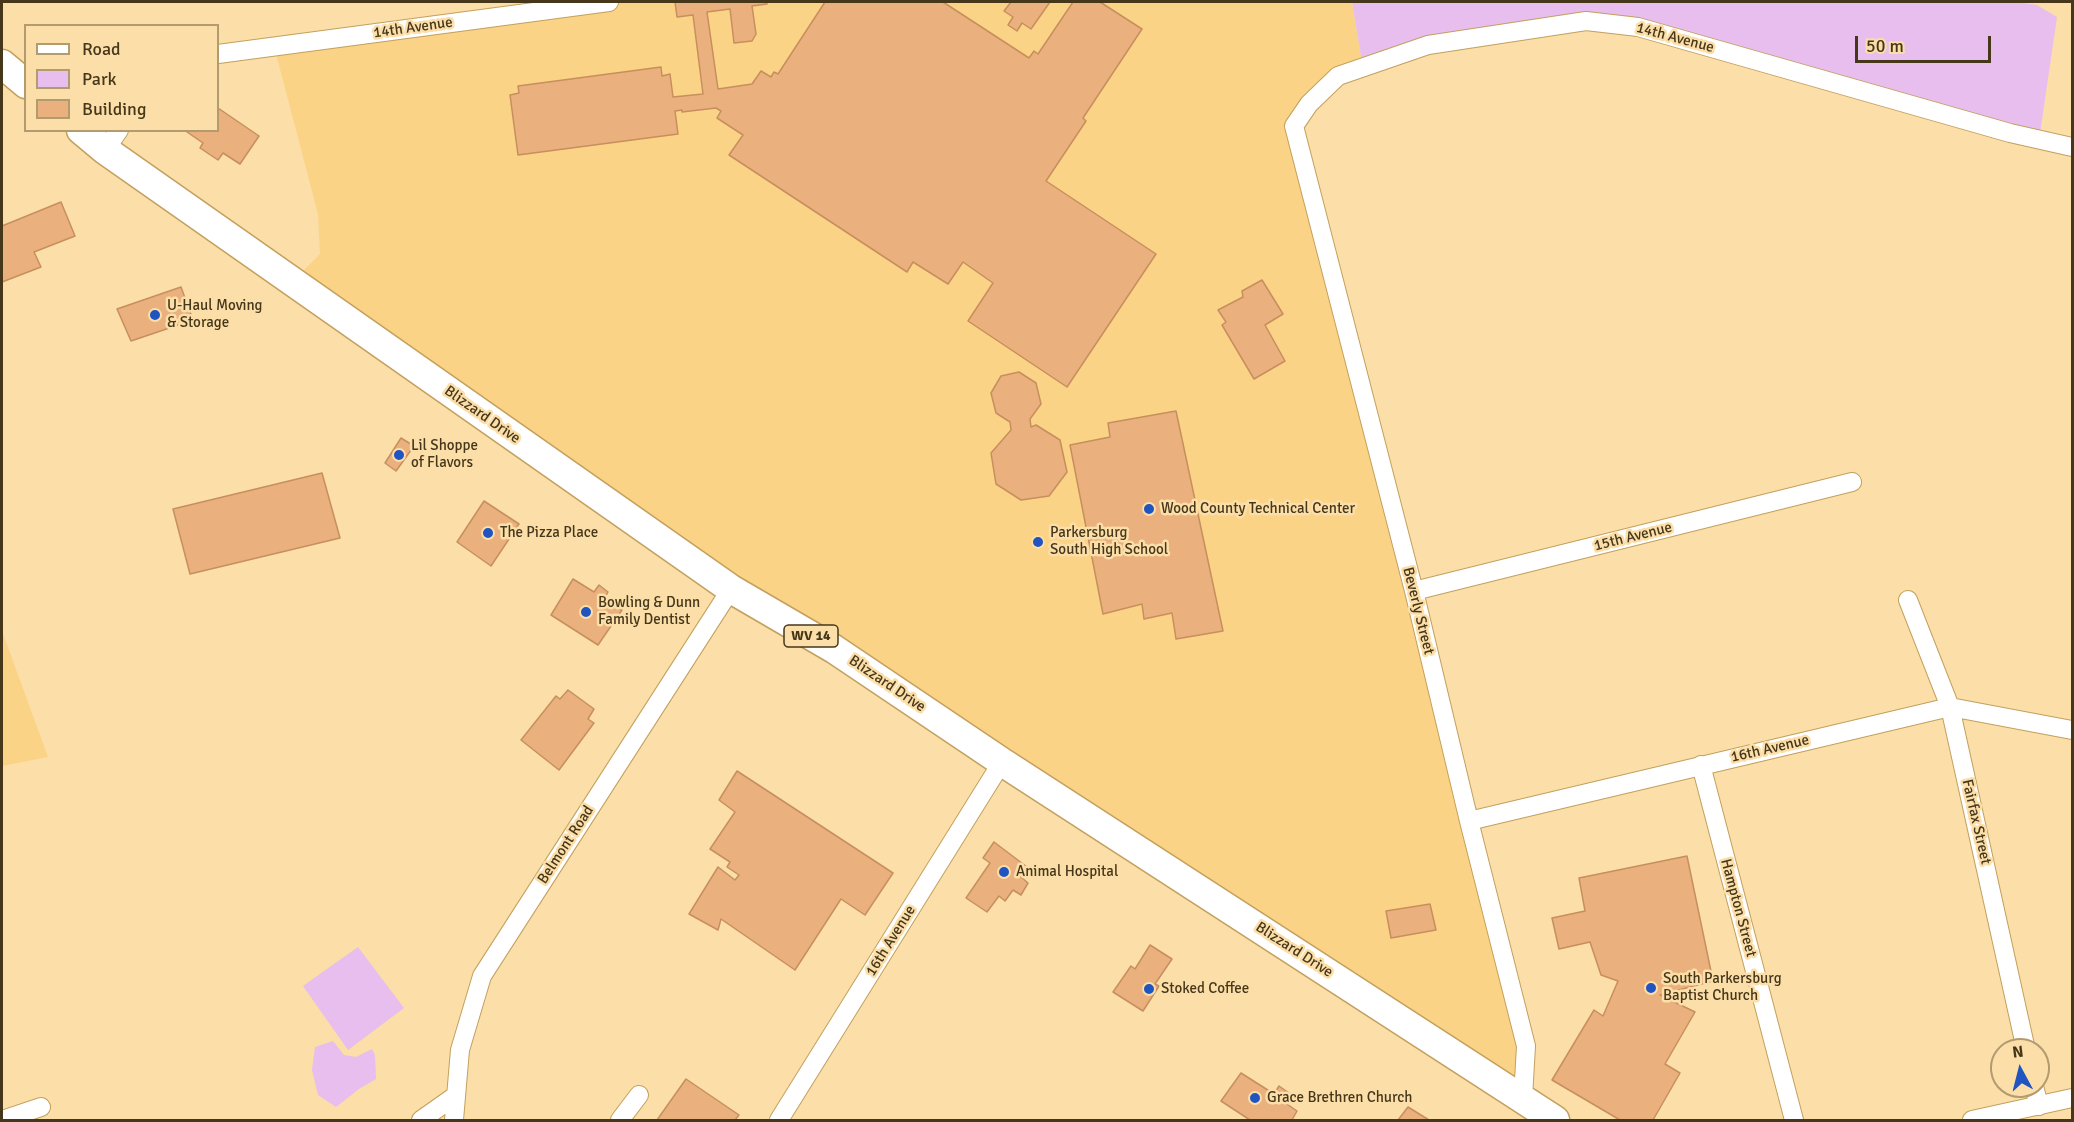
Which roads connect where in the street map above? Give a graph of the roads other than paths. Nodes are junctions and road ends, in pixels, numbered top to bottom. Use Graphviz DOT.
graph roads {
  1 [pos="609,2"];
  2 [pos="219,54"];
  3 [pos="2,64"];
  4 [pos="24,82"];
  5 [pos="1294,126"];
  6 [pos="87,132"];
  7 [pos="112,140"];
  8 [pos="2073,147"];
  9 [pos="1852,482"];
  10 [pos="731,589"];
  11 [pos="1414,591"];
  12 [pos="1908,600"];
  13 [pos="1950,707"];
  14 [pos="2073,730"];
  15 [pos="1002,762"];
  16 [pos="1701,765"];
  17 [pos="1469,821"];
  18 [pos="2023,1038"];
  19 [pos="639,1095"];
  20 [pos="455,1096"];
  21 [pos="1523,1098"];
  22 [pos="2036,1098"];
  23 [pos="2073,1098"];
  24 [pos="2038,1106"];
  25 [pos="41,1107"];
  26 [pos="2,1120"];
  27 [pos="421,1120"];
  28 [pos="454,1120"];
  29 [pos="620,1120"];
  30 [pos="779,1120"];
  31 [pos="1555,1120"];
  32 [pos="1794,1120"];
  33 [pos="1972,1120"];
  1 -- 2 [label="street, 14th Avenue"];
  3 -- 4 [label="main road"];
  5 -- 8 [label="street, 14th Avenue"];
  5 -- 11 [label="street, Beverly Street"];
  6 -- 7 [label="main road, Blizzard Drive / WV 14"];
  7 -- 10 [label="main road, Blizzard Drive / WV 14"];
  9 -- 11 [label="street, 15th Avenue"];
  10 -- 15 [label="main road, Blizzard Drive / WV 14"];
  10 -- 20 [label="street, Belmont Road"];
  11 -- 17 [label="street, Beverly Street"];
  12 -- 13 [label="street, Fairfax Street"];
  13 -- 14 [label="street, 16th Avenue"];
  13 -- 16 [label="street, 16th Avenue"];
  13 -- 18 [label="street, Fairfax Street"];
  15 -- 21 [label="main road, Blizzard Drive / WV 14"];
  15 -- 30 [label="street, 16th Avenue"];
  16 -- 17 [label="street, 16th Avenue"];
  16 -- 32 [label="street, Hampton Street"];
  17 -- 21 [label="street, Beverly Street"];
  19 -- 29 [label="street"];
  20 -- 27 [label="street"];
  20 -- 28 [label="street, Belmont Road"];
  21 -- 31 [label="main road, Blizzard Drive / WV 14"];
  22 -- 24 [label="street"];
  23 -- 24 [label="street"];
  24 -- 33 [label="street"];
  25 -- 26 [label="street"];
}
